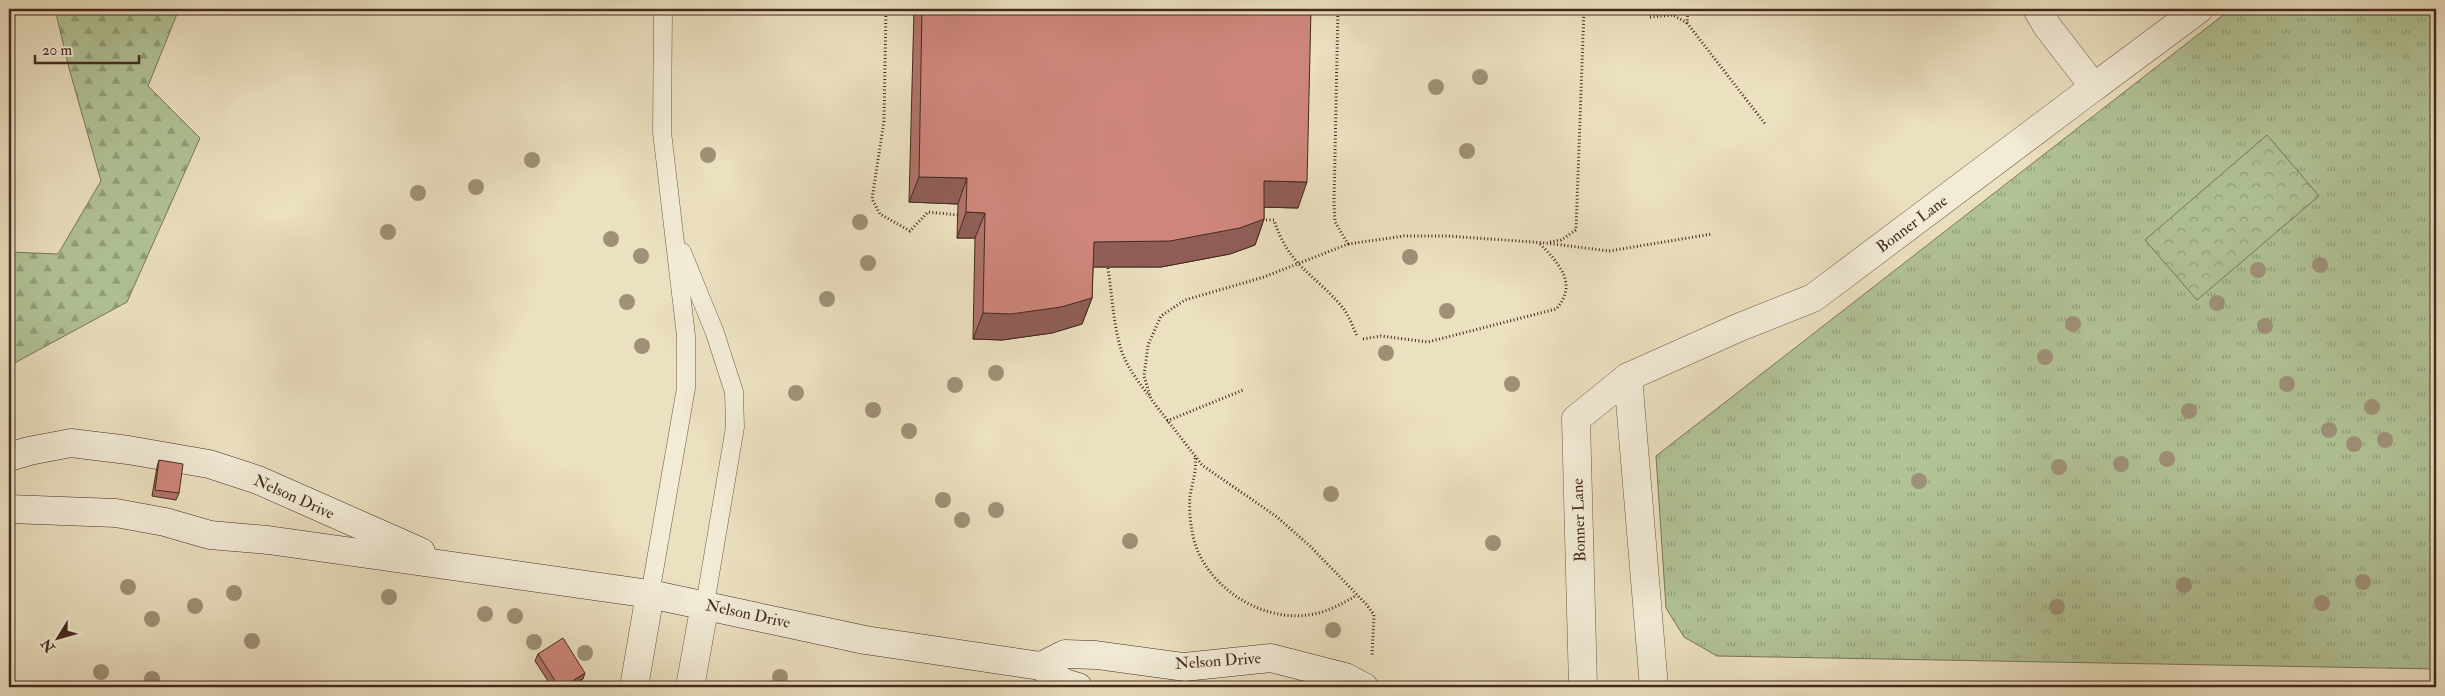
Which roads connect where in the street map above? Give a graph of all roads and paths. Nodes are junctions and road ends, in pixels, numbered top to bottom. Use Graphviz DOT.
graph roads {
  1 [pos="662,9"];
  2 [pos="886,9"];
  3 [pos="1338,9"];
  4 [pos="1584,9"];
  5 [pos="1688,9"];
  6 [pos="2037,9"];
  7 [pos="2199,9"];
  8 [pos="1650,17"];
  9 [pos="1687,23"];
  10 [pos="2094,87"];
  11 [pos="1766,125"];
  12 [pos="958,215"];
  13 [pos="1255,219"];
  14 [pos="672,227"];
  15 [pos="1712,234"];
  16 [pos="1539,242"];
  17 [pos="1546,243"];
  18 [pos="1348,244"];
  19 [pos="1298,264"];
  20 [pos="1108,268"];
  21 [pos="1357,336"];
  22 [pos="1363,340"];
  23 [pos="1628,377"];
  24 [pos="1243,390"];
  25 [pos="1151,399"];
  26 [pos="1167,422"];
  27 [pos="1194,456"];
  28 [pos="9,458"];
  29 [pos="9,509"];
  30 [pos="453,566"];
  31 [pos="650,594"];
  32 [pos="1357,595"];
  33 [pos="705,604"];
  34 [pos="1372,660"];
  35 [pos="1041,666"];
  36 [pos="634,687"];
  37 [pos="690,687"];
  38 [pos="1078,687"];
  39 [pos="1364,687"];
  40 [pos="1583,687"];
  41 [pos="1654,687"];
  1 -- 14 [label="lane"];
  2 -- 12 [label="path"];
  3 -- 18 [label="path"];
  4 -- 17 [label="path"];
  5 -- 9 [label="path"];
  6 -- 10 [label="street"];
  7 -- 10 [label="street, Bonner Lane"];
  8 -- 9 [label="path"];
  9 -- 11 [label="path"];
  10 -- 23 [label="street, Bonner Lane"];
  13 -- 19 [label="path"];
  14 -- 31 [label="lane"];
  14 -- 33 [label="lane"];
  15 -- 17 [label="path"];
  16 -- 17 [label="path"];
  16 -- 18 [label="path"];
  16 -- 22 [label="path"];
  18 -- 19 [label="path"];
  19 -- 21 [label="path"];
  19 -- 25 [label="path"];
  20 -- 25 [label="path"];
  23 -- 40 [label="street, Bonner Lane"];
  23 -- 41 [label="street"];
  24 -- 26 [label="path"];
  25 -- 26 [label="path"];
  26 -- 27 [label="path"];
  27 -- 32 [label="path"];
  27 -- 32 [label="path"];
  28 -- 30 [label="street, Nelson Drive"];
  29 -- 30 [label="street, Nelson Drive"];
  30 -- 31 [label="street, Nelson Drive"];
  31 -- 33 [label="street, Nelson Drive"];
  31 -- 36 [label="street"];
  32 -- 34 [label="path"];
  33 -- 35 [label="street, Nelson Drive"];
  33 -- 37 [label="street"];
  35 -- 38 [label="street, Nelson Drive"];
  35 -- 39 [label="street, Nelson Drive"];
}
